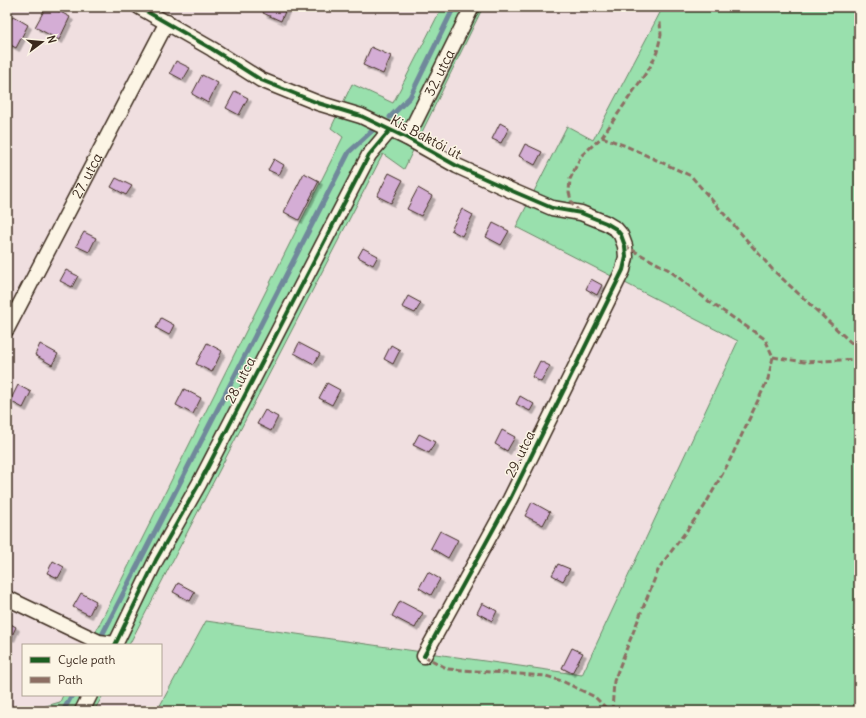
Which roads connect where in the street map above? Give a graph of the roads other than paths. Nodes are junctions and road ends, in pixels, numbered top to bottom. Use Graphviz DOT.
graph roads {
  1 [pos="140,7"];
  2 [pos="472,7"];
  3 [pos="167,22"];
  4 [pos="390,130"];
  5 [pos="407,138"];
  6 [pos="626,257"];
  7 [pos="7,329"];
  8 [pos="7,598"];
  9 [pos="115,644"];
  10 [pos="424,656"];
  11 [pos="90,696"];
  12 [pos="82,711"];
  1 -- 3 [label="street, Kis Baktói út"];
  2 -- 5 [label="street, 32. utca"];
  3 -- 4 [label="street, Kis Baktói út"];
  3 -- 7 [label="street, 27. utca"];
  4 -- 5 [label="street, Kis Baktói út"];
  4 -- 9 [label="street, 28. utca"];
  5 -- 6 [label="street, Kis Baktói út"];
  6 -- 10 [label="street, 29. utca"];
  8 -- 9 [label="street"];
  11 -- 12 [label="street"];
}
